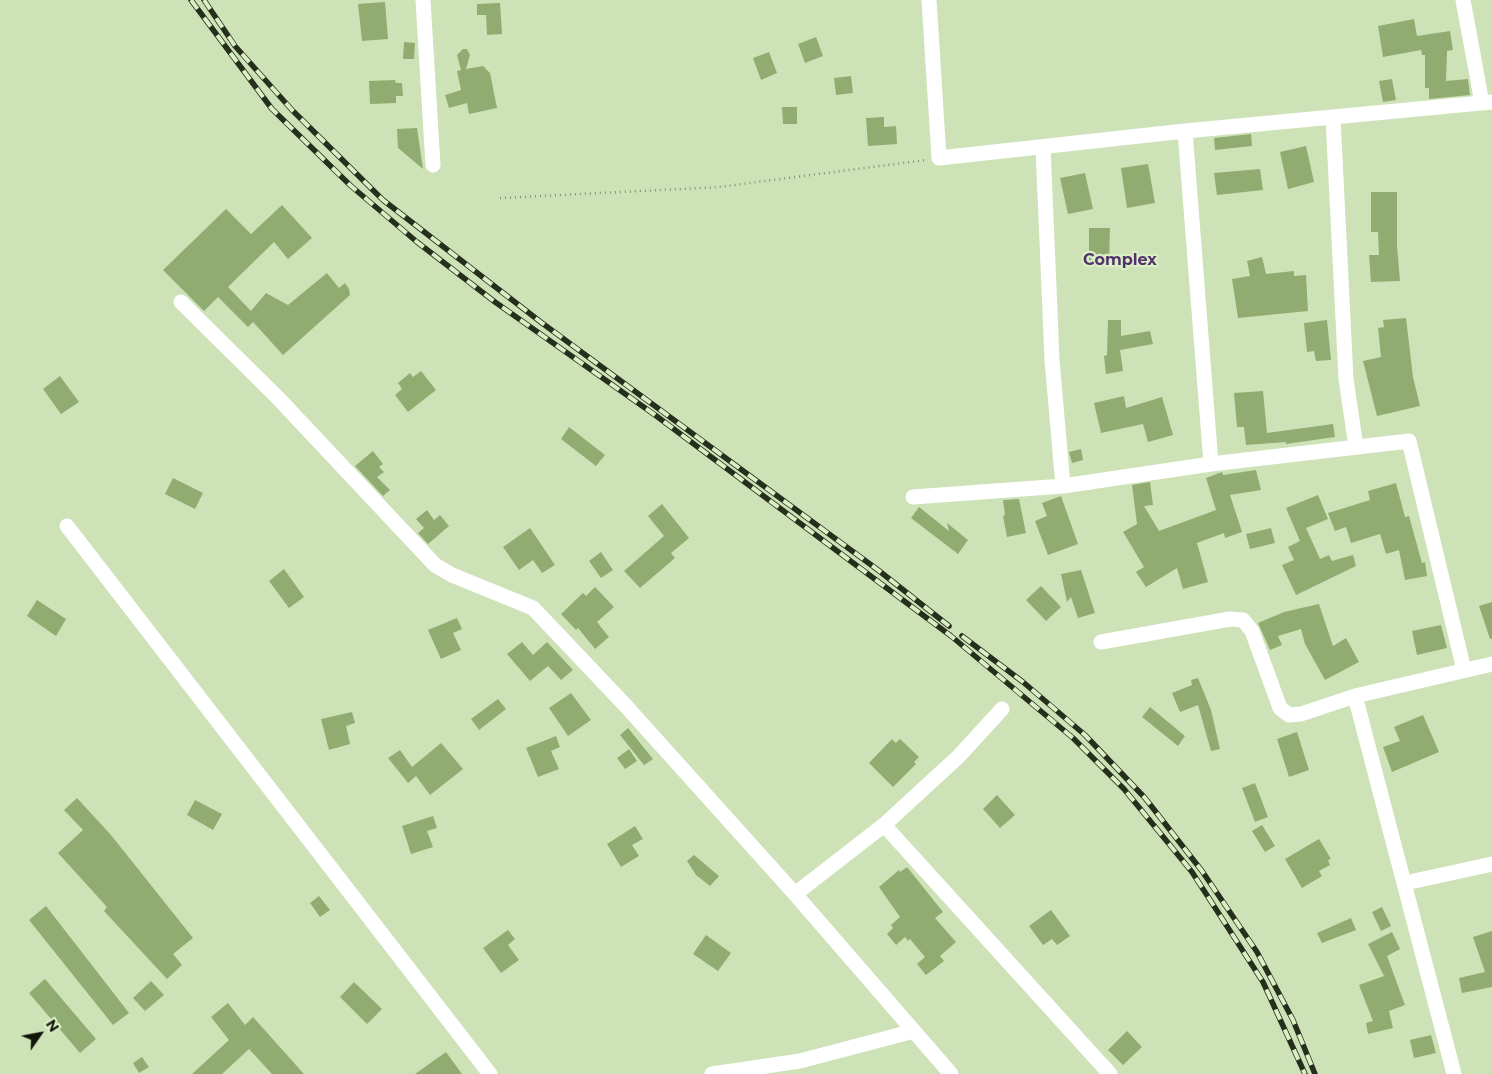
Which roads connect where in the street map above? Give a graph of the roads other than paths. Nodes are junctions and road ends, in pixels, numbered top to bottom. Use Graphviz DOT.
graph roads {
  1 [pos="423,0"];
  2 [pos="929,0"];
  3 [pos="1463,0"];
  4 [pos="1487,102"];
  5 [pos="1333,118"];
  6 [pos="1185,131"];
  7 [pos="1043,147"];
  8 [pos="434,165"];
  9 [pos="181,302"];
  10 [pos="1356,447"];
  11 [pos="1211,464"];
  12 [pos="1063,486"];
  13 [pos="912,497"];
  14 [pos="67,526"];
  15 [pos="1102,642"];
  16 [pos="1492,664"];
  17 [pos="1464,670"];
  18 [pos="1355,696"];
  19 [pos="1002,709"];
  20 [pos="884,825"];
  21 [pos="1492,864"];
  22 [pos="1405,884"];
  23 [pos="795,894"];
  24 [pos="914,1031"];
  25 [pos="490,1074"];
  26 [pos="712,1074"];
  27 [pos="951,1074"];
  28 [pos="1110,1074"];
  29 [pos="1454,1074"];
  1 -- 8 [label="street"];
  2 -- 7 [label="street"];
  3 -- 4 [label="street"];
  4 -- 5 [label="street"];
  5 -- 6 [label="street"];
  5 -- 10 [label="street"];
  6 -- 7 [label="street"];
  6 -- 11 [label="street"];
  7 -- 12 [label="street"];
  9 -- 23 [label="street"];
  10 -- 11 [label="street"];
  10 -- 17 [label="street"];
  11 -- 12 [label="street"];
  12 -- 13 [label="street"];
  14 -- 25 [label="street"];
  15 -- 18 [label="street"];
  16 -- 17 [label="street"];
  17 -- 18 [label="street"];
  18 -- 22 [label="street"];
  19 -- 20 [label="street"];
  20 -- 23 [label="street"];
  20 -- 28 [label="street"];
  21 -- 22 [label="street"];
  22 -- 29 [label="street"];
  23 -- 24 [label="street"];
  24 -- 26 [label="street"];
  24 -- 27 [label="street"];
}
